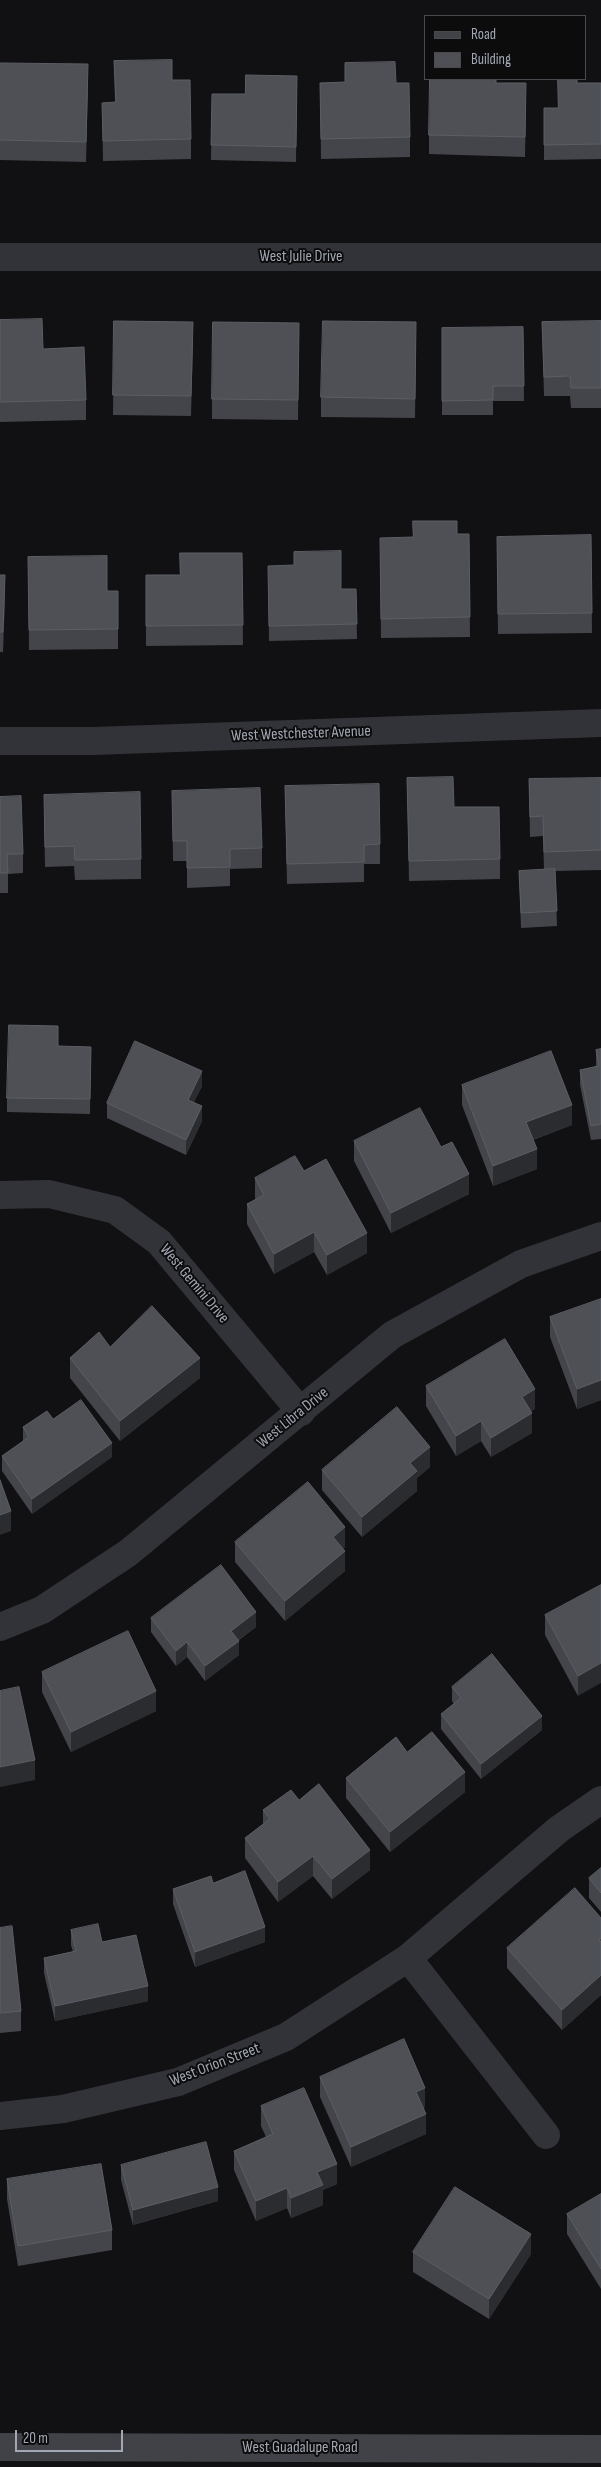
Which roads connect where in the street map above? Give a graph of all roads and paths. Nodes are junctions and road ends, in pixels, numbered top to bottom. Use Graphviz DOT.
graph roads {
  1 [pos="0,257"];
  2 [pos="601,257"];
  3 [pos="601,723"];
  4 [pos="0,741"];
  5 [pos="0,1194"];
  6 [pos="601,1236"];
  7 [pos="301,1412"];
  8 [pos="0,1627"];
  9 [pos="601,1800"];
  10 [pos="408,1958"];
  11 [pos="0,2116"];
  12 [pos="546,2135"];
  13 [pos="0,2447"];
  14 [pos="601,2449"];
  1 -- 2 [label="street, West Julie Drive"];
  3 -- 4 [label="street, West Westchester Avenue"];
  5 -- 7 [label="street, West Gemini Drive"];
  6 -- 7 [label="street, West Libra Drive"];
  7 -- 8 [label="street, West Libra Drive"];
  9 -- 10 [label="street, West Orion Street"];
  10 -- 11 [label="street, West Orion Street"];
  10 -- 12 [label="street"];
  13 -- 14 [label="main road, West Guadalupe Road"];
}
